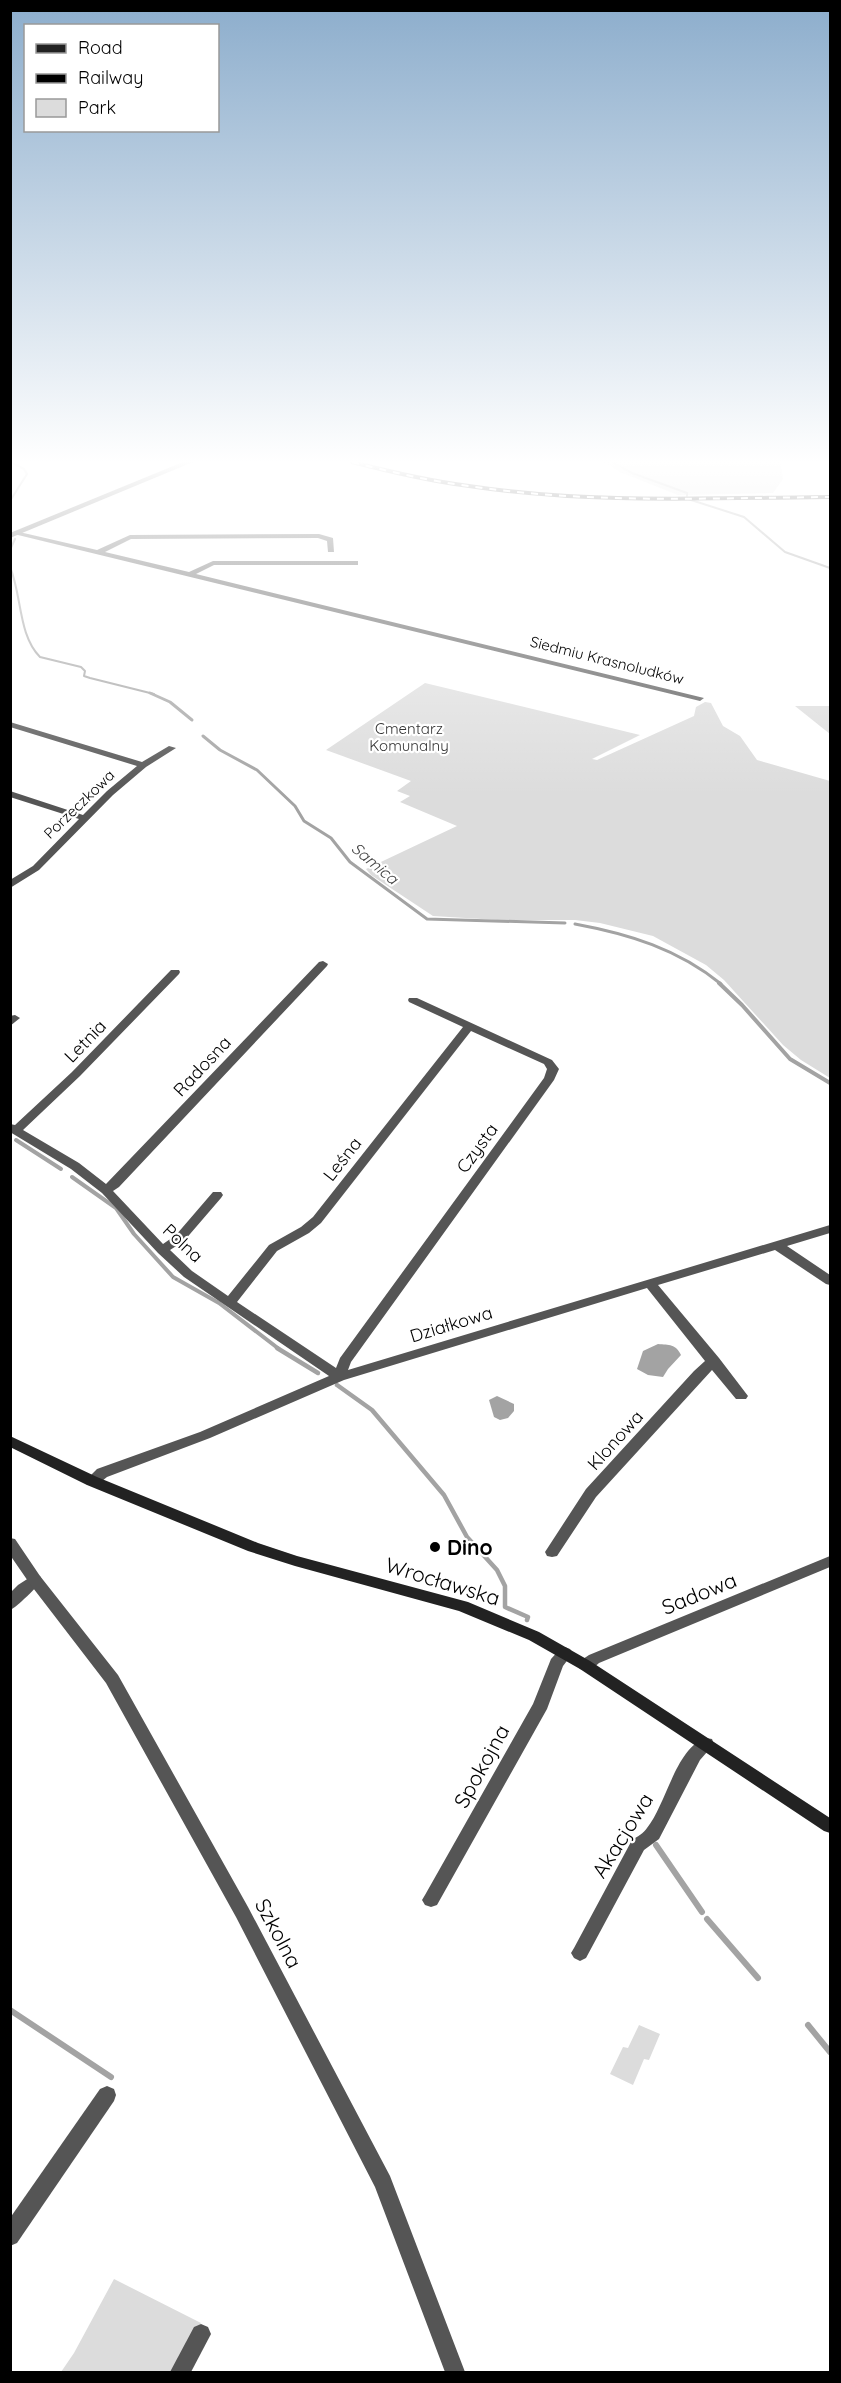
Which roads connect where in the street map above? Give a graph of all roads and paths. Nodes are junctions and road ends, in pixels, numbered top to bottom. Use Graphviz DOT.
graph roads {
  1 [pos="192,573"];
  2 [pos="700,698"];
  3 [pos="10,724"];
  4 [pos="172,748"];
  5 [pos="143,765"];
  6 [pos="10,794"];
  7 [pos="84,818"];
  8 [pos="10,873"];
  9 [pos="23,877"];
  10 [pos="10,885"];
  11 [pos="323,964"];
  12 [pos="175,972"];
  13 [pos="413,1000"];
  14 [pos="470,1025"];
  15 [pos="14,1128"];
  16 [pos="106,1190"];
  17 [pos="217,1195"];
  18 [pos="831,1229"];
  19 [pos="777,1245"];
  20 [pos="162,1250"];
  21 [pos="831,1281"];
  22 [pos="649,1283"];
  23 [pos="230,1302"];
  24 [pos="714,1361"];
  25 [pos="339,1377"];
  26 [pos="741,1395"];
  27 [pos="10,1442"];
  28 [pos="92,1480"];
  29 [pos="10,1543"];
  30 [pos="552,1552"];
  31 [pos="831,1561"];
  32 [pos="35,1580"];
  33 [pos="10,1604"];
  34 [pos="566,1653"];
  35 [pos="585,1665"];
  36 [pos="706,1744"];
  37 [pos="831,1826"];
  38 [pos="431,1900"];
  39 [pos="580,1953"];
  40 [pos="107,2095"];
  41 [pos="10,2236"];
  42 [pos="201,2334"];
  43 [pos="180,2373"];
  44 [pos="455,2373"];
  1 -- 2 [label="street, Siedmiu Krasnoludków"];
  3 -- 5 [label="street"];
  4 -- 5 [label="street, Porzeczkowa"];
  5 -- 7 [label="street, Porzeczkowa"];
  6 -- 7 [label="street"];
  7 -- 9 [label="street, Porzeczkowa"];
  8 -- 9 [label="street"];
  9 -- 10 [label="street, Porzeczkowa"];
  11 -- 16 [label="street, Radosna"];
  12 -- 15 [label="street, Letnia"];
  13 -- 14 [label="street, Czysta"];
  14 -- 23 [label="street, Leśna"];
  14 -- 25 [label="street, Czysta"];
  15 -- 16 [label="street, Polna"];
  16 -- 20 [label="street, Polna"];
  17 -- 20 [label="street"];
  18 -- 19 [label="street, Działkowa"];
  19 -- 21 [label="street"];
  19 -- 22 [label="street, Działkowa"];
  20 -- 23 [label="street, Polna"];
  22 -- 24 [label="street"];
  22 -- 25 [label="street, Działkowa"];
  23 -- 25 [label="street, Polna"];
  24 -- 26 [label="street"];
  24 -- 30 [label="street, Klonowa"];
  25 -- 28 [label="street, Działkowa"];
  27 -- 28 [label="main road, Wrocławska"];
  28 -- 34 [label="main road, Wrocławska"];
  29 -- 32 [label="street, Szkolna"];
  31 -- 35 [label="street, Sadowa"];
  32 -- 33 [label="street"];
  32 -- 44 [label="street, Szkolna"];
  34 -- 35 [label="main road, Wrocławska"];
  34 -- 38 [label="street, Spokojna"];
  35 -- 36 [label="main road, Wrocławska"];
  36 -- 37 [label="main road, Wrocławska"];
  36 -- 39 [label="street, Akacjowa"];
  40 -- 41 [label="street"];
  42 -- 43 [label="street"];
}
